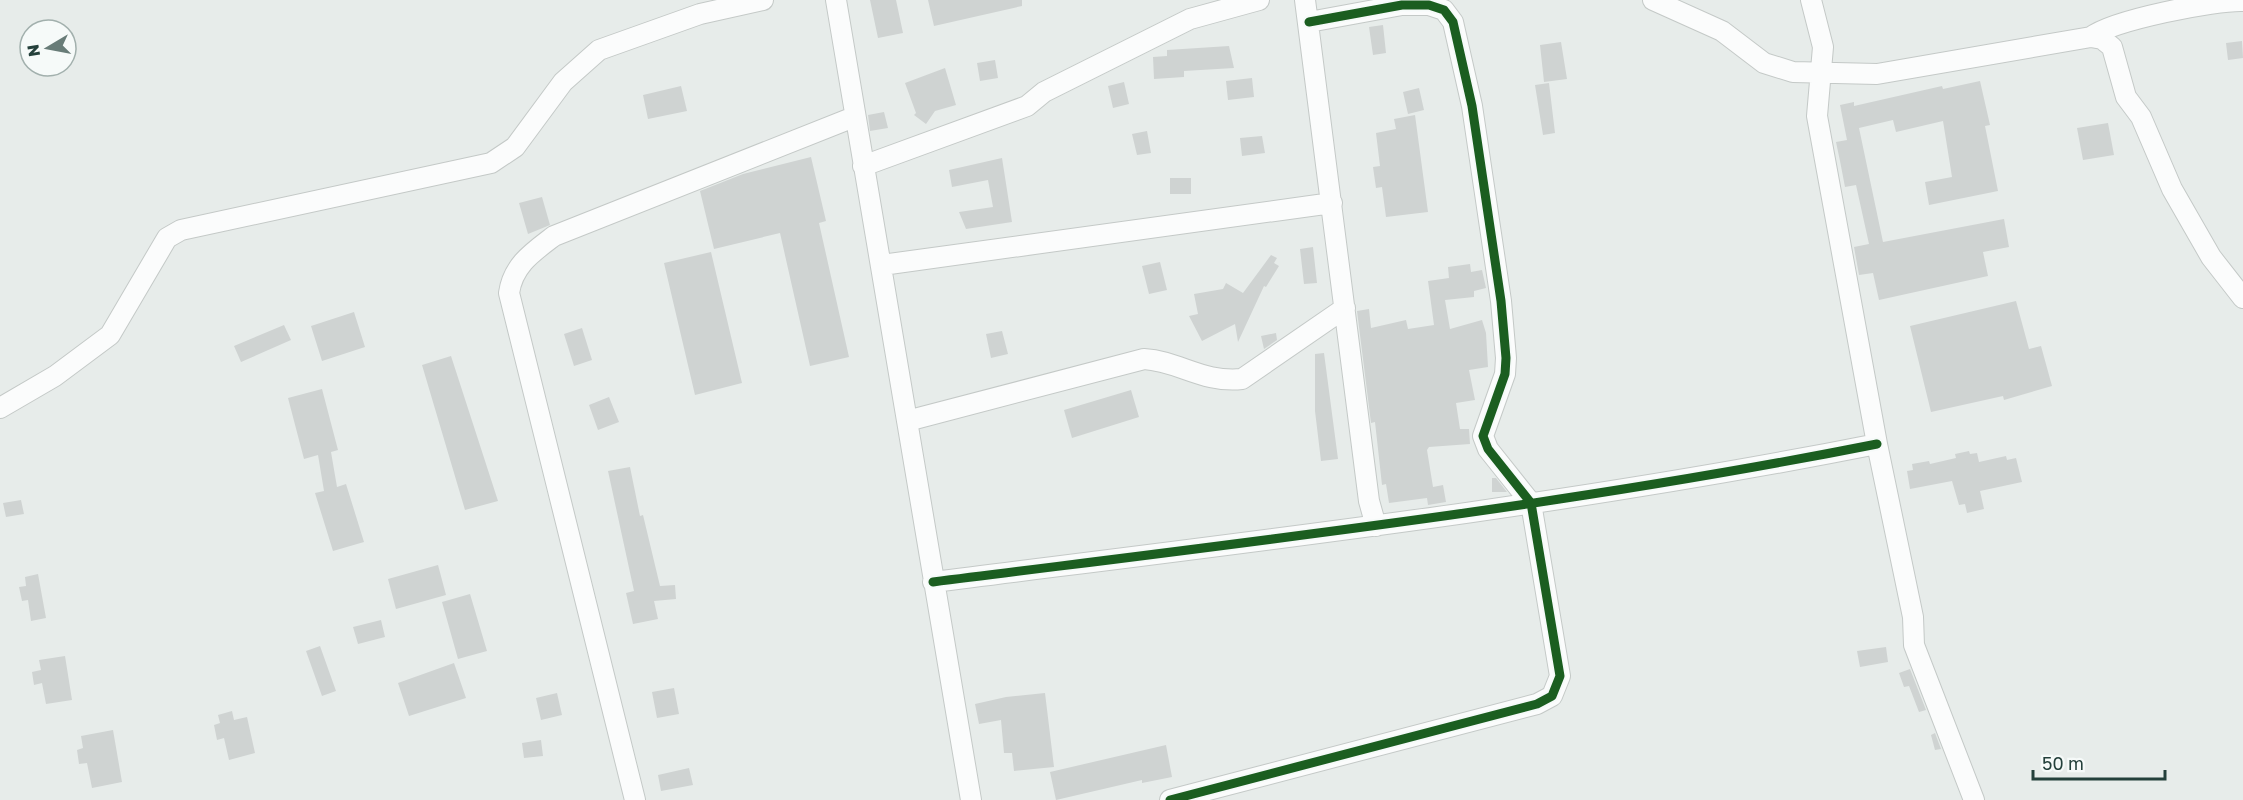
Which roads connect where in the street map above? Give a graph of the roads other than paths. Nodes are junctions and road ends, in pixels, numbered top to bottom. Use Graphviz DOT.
graph roads {
  1 [pos="763,0"];
  2 [pos="836,0"];
  3 [pos="1259,0"];
  4 [pos="1305,0"];
  5 [pos="1653,0"];
  6 [pos="1811,0"];
  7 [pos="2243,1"];
  8 [pos="1309,22"];
  9 [pos="2091,37"];
  10 [pos="1821,73"];
  11 [pos="855,117"];
  12 [pos="862,166"];
  13 [pos="1332,203"];
  14 [pos="882,265"];
  15 [pos="2243,298"];
  16 [pos="1345,308"];
  17 [pos="0,408"];
  18 [pos="907,420"];
  19 [pos="1877,444"];
  20 [pos="1531,503"];
  21 [pos="1376,526"];
  22 [pos="933,582"];
  23 [pos="635,800"];
  24 [pos="971,800"];
  25 [pos="1170,800"];
  26 [pos="1974,800"];
  1 -- 17 [label="street"];
  2 -- 11 [label="street"];
  3 -- 12 [label="street"];
  4 -- 8 [label="street"];
  5 -- 10 [label="street"];
  6 -- 10 [label="street"];
  7 -- 9 [label="street"];
  8 -- 13 [label="street"];
  8 -- 20 [label="street"];
  9 -- 10 [label="street"];
  9 -- 15 [label="street"];
  10 -- 19 [label="street"];
  11 -- 12 [label="street"];
  11 -- 23 [label="street"];
  12 -- 14 [label="street"];
  13 -- 14 [label="street"];
  13 -- 16 [label="street"];
  14 -- 18 [label="street"];
  16 -- 18 [label="street"];
  16 -- 21 [label="street"];
  18 -- 22 [label="street"];
  19 -- 20 [label="street"];
  19 -- 26 [label="street"];
  20 -- 21 [label="street"];
  20 -- 25 [label="street"];
  21 -- 22 [label="street"];
  22 -- 24 [label="street"];
}
